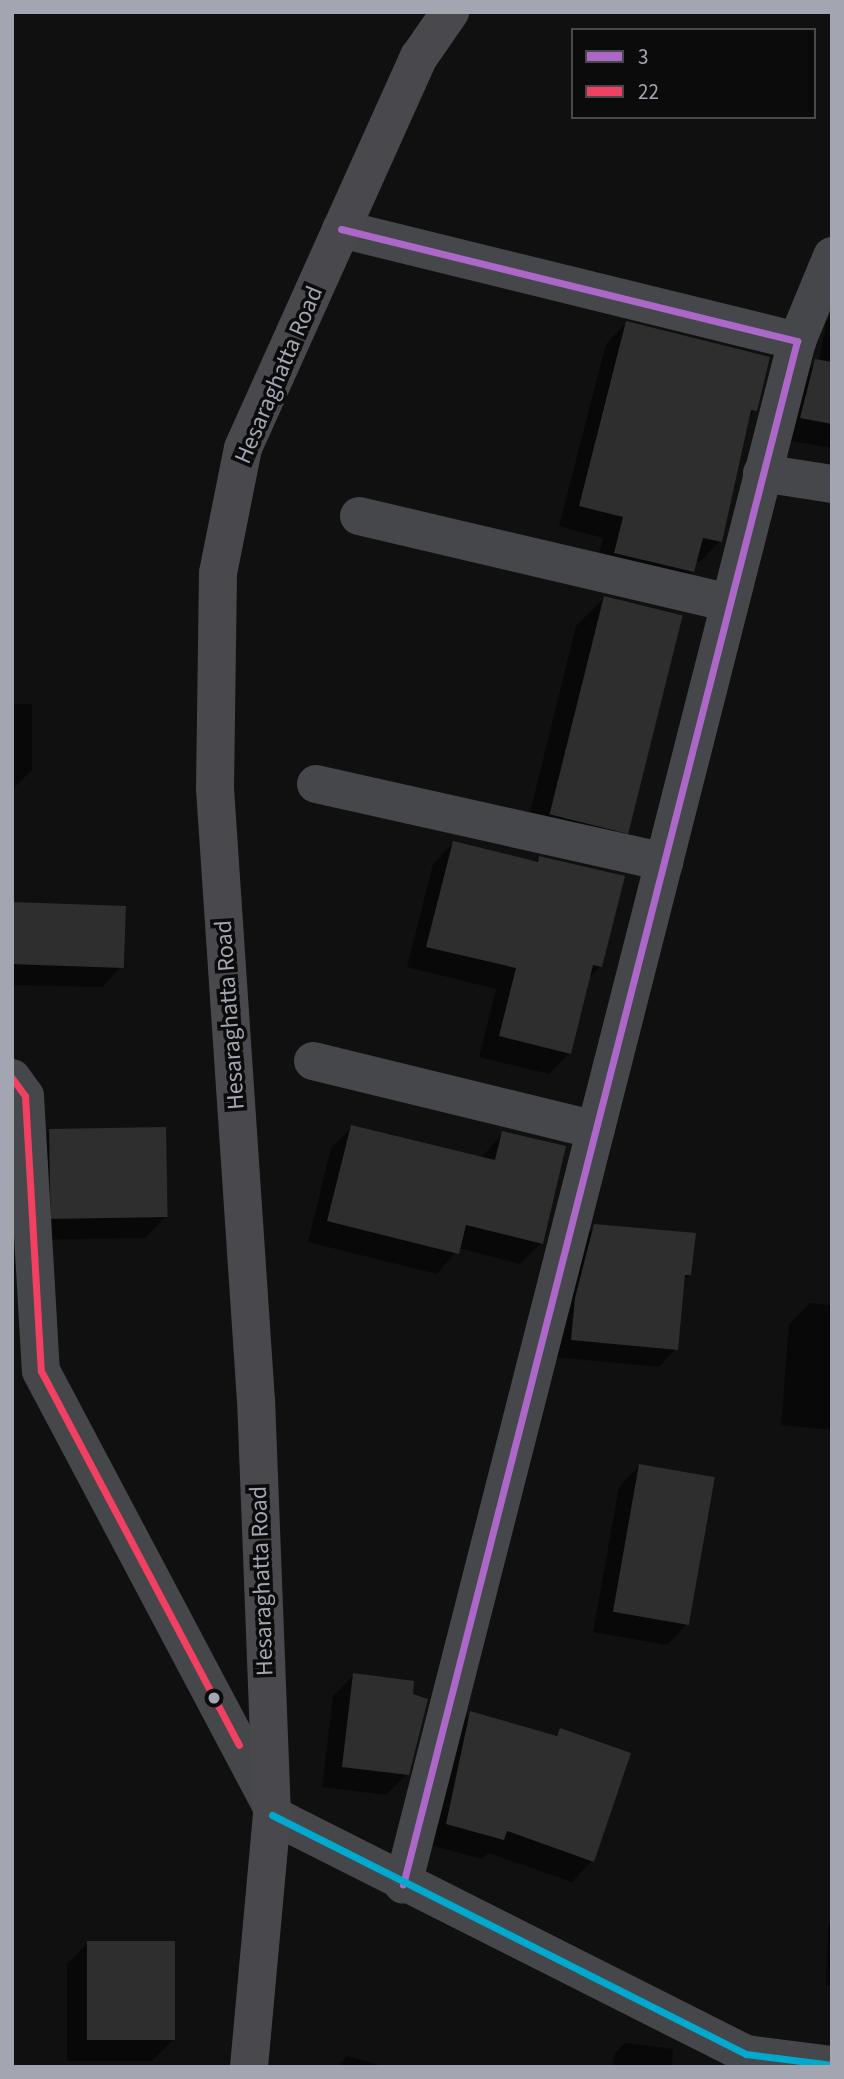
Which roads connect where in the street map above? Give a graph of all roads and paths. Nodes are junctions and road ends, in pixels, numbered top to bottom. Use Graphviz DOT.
graph roads {
  1 [pos="450,12"];
  2 [pos="341,229"];
  3 [pos="832,256"];
  4 [pos="797,341"];
  5 [pos="762,473"];
  6 [pos="832,484"];
  7 [pos="359,516"];
  8 [pos="730,603"];
  9 [pos="316,784"];
  10 [pos="664,862"];
  11 [pos="313,1060"];
  12 [pos="12,1078"];
  13 [pos="596,1130"];
  14 [pos="271,1810"];
  15 [pos="403,1885"];
  16 [pos="745,2061"];
  17 [pos="832,2065"];
  18 [pos="249,2067"];
  1 -- 2 [label="main road, Hesaraghatta Road"];
  2 -- 4 [label="street"];
  2 -- 14 [label="main road, Hesaraghatta Road"];
  3 -- 4 [label="street"];
  4 -- 5 [label="street"];
  5 -- 6 [label="street"];
  5 -- 8 [label="street"];
  7 -- 8 [label="street"];
  8 -- 10 [label="street"];
  9 -- 10 [label="street"];
  10 -- 13 [label="street"];
  11 -- 13 [label="street"];
  12 -- 14 [label="street"];
  13 -- 15 [label="street"];
  14 -- 15 [label="street"];
  14 -- 18 [label="main road, Hesaraghatta Road"];
  15 -- 16 [label="street"];
  16 -- 17 [label="street"];
}
